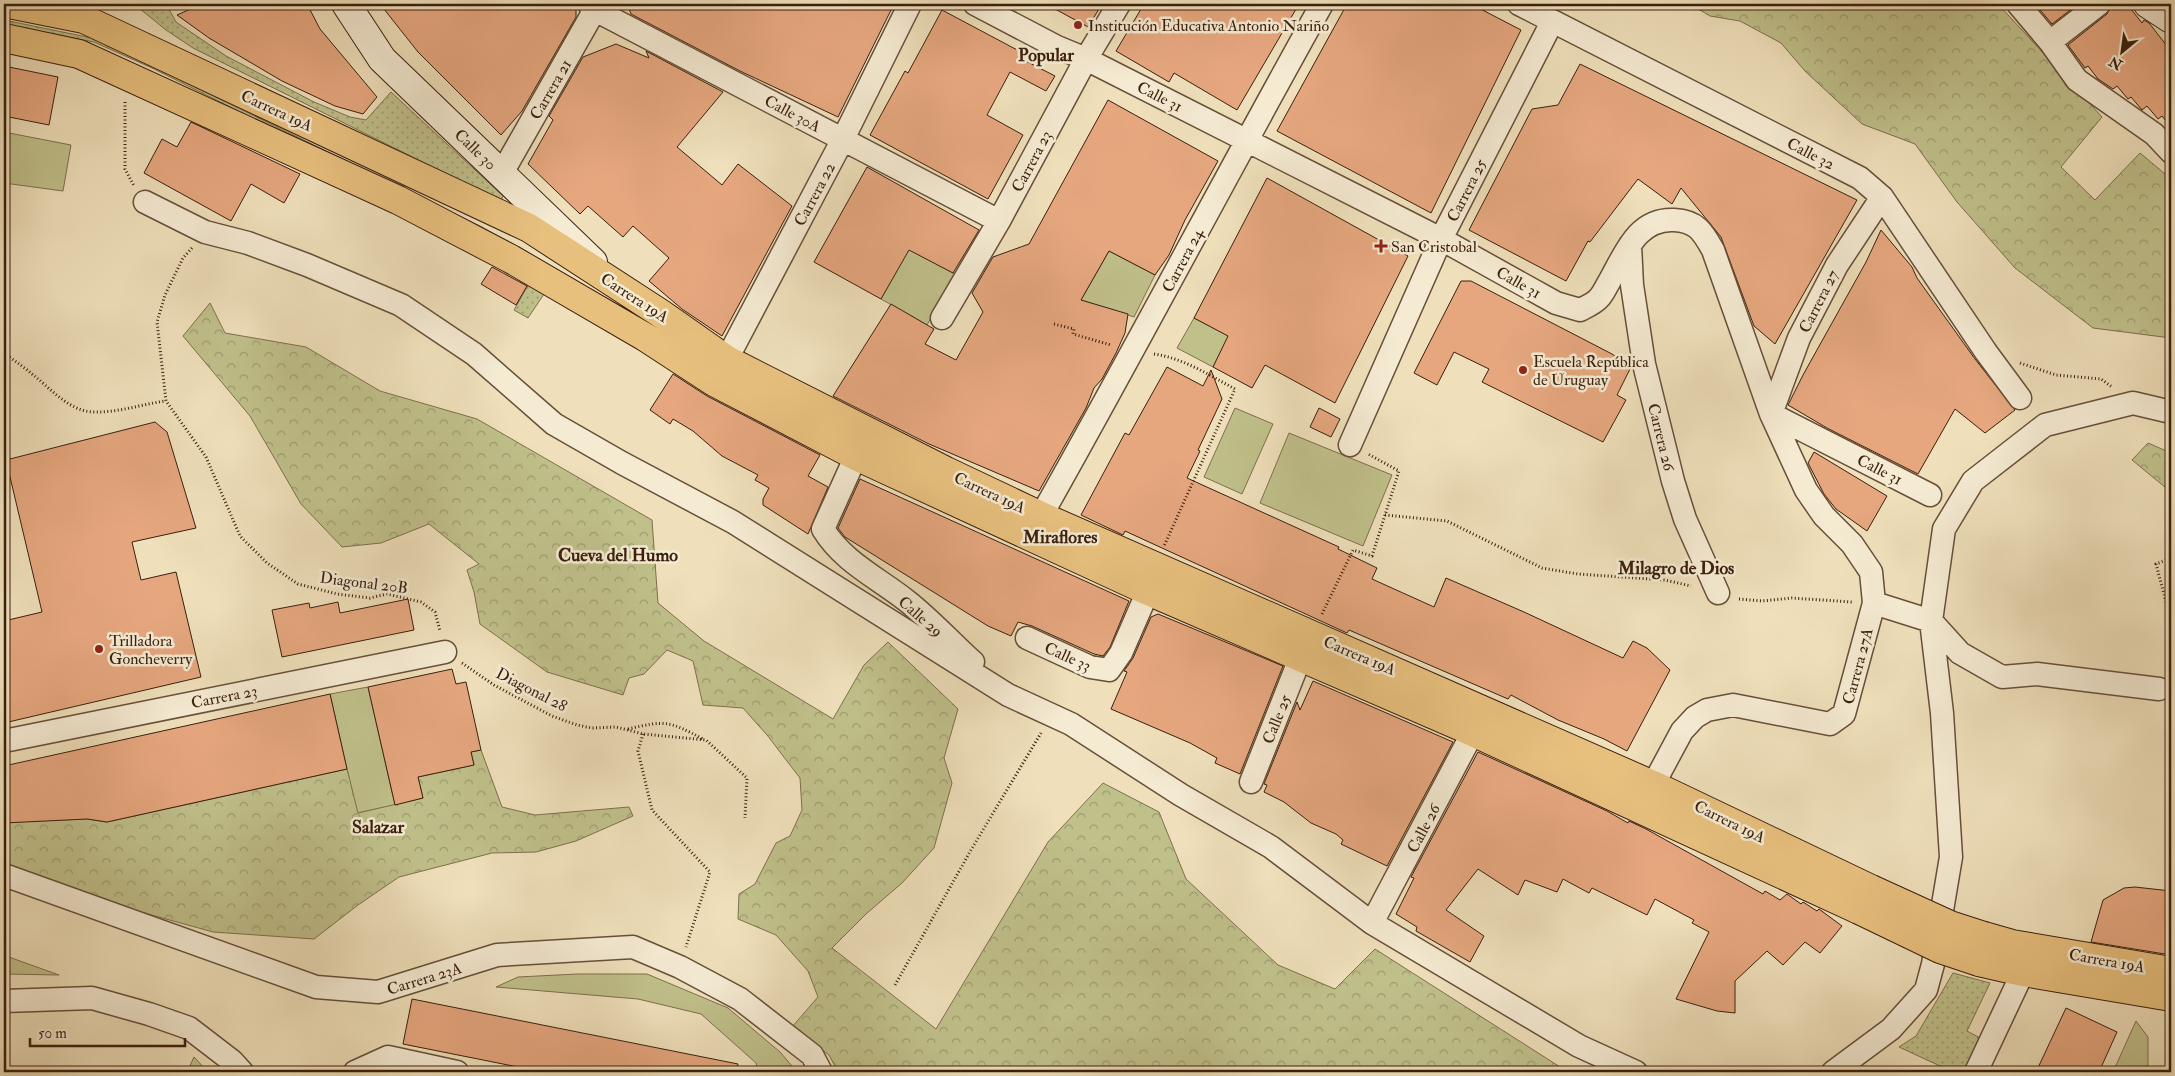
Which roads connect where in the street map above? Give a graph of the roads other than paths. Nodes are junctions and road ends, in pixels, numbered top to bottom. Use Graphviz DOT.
graph roads {
  1 [pos="9,4"];
  2 [pos="346,4"];
  3 [pos="910,4"];
  4 [pos="975,4"];
  5 [pos="1119,4"];
  6 [pos="1322,4"];
  7 [pos="1519,4"];
  8 [pos="2018,4"];
  9 [pos="2099,4"];
  10 [pos="2148,4"];
  11 [pos="594,6"];
  12 [pos="2171,19"];
  13 [pos="1552,22"];
  14 [pos="4,38"];
  15 [pos="2050,42"];
  16 [pos="1086,59"];
  17 [pos="842,139"];
  18 [pos="1246,139"];
  19 [pos="2171,152"];
  20 [pos="502,173"];
  21 [pos="1882,198"];
  22 [pos="145,202"];
  23 [pos="999,221"];
  24 [pos="1441,239"];
  25 [pos="1630,244"];
  26 [pos="618,285"];
  27 [pos="942,318"];
  28 [pos="720,371"];
  29 [pos="2020,398"];
  30 [pos="2171,412"];
  31 [pos="1771,414"];
  32 [pos="1350,445"];
  33 [pos="856,456"];
  34 [pos="1930,495"];
  35 [pos="1041,516"];
  36 [pos="1153,579"];
  37 [pos="1718,593"];
  38 [pos="1874,603"];
  39 [pos="1931,621"];
  40 [pos="1027,638"];
  41 [pos="1306,645"];
  42 [pos="445,652"];
  43 [pos="2159,689"];
  44 [pos="1008,695"];
  45 [pos="1473,732"];
  46 [pos="4,741"];
  47 [pos="1251,782"];
  48 [pos="1653,785"];
  49 [pos="4,875"];
  50 [pos="1865,899"];
  51 [pos="1372,923"];
  52 [pos="2171,971"];
  53 [pos="2023,972"];
  54 [pos="2171,997"];
  55 [pos="4,1001"];
  56 [pos="388,1057"];
  57 [pos="242,1072"];
  58 [pos="356,1072"];
  59 [pos="370,1072"];
  60 [pos="457,1072"];
  61 [pos="821,1072"];
  62 [pos="1636,1072"];
  63 [pos="1833,1072"];
  64 [pos="1976,1072"];
  1 -- 26 [label="main road, Carrera 19A"];
  2 -- 20 [label="street, Calle 30"];
  3 -- 17 [label="street, Carrera 22"];
  4 -- 16 [label="street, Calle 31"];
  5 -- 16 [label="street, Carrera 23"];
  6 -- 18 [label="street, Carrera 24"];
  7 -- 13 [label="street, Calle 32"];
  8 -- 15 [label="street"];
  9 -- 15 [label="street"];
  10 -- 12 [label="street"];
  11 -- 17 [label="street, Calle 30A"];
  11 -- 20 [label="street, Carrera 21"];
  13 -- 21 [label="street, Calle 32"];
  13 -- 24 [label="street, Carrera 25"];
  14 -- 28 [label="main road, Carrera 19A"];
  15 -- 19 [label="street"];
  16 -- 18 [label="street, Calle 31"];
  16 -- 23 [label="street, Carrera 23"];
  17 -- 23 [label="street, Calle 30A"];
  17 -- 28 [label="street, Carrera 22"];
  18 -- 24 [label="street, Calle 31"];
  18 -- 35 [label="street, Carrera 24"];
  20 -- 26 [label="street, Calle 30"];
  21 -- 29 [label="street, Calle 32"];
  21 -- 31 [label="street, Carrera 27"];
  22 -- 44 [label="street"];
  23 -- 27 [label="street, Carrera 23"];
  24 -- 25 [label="street, Calle 31"];
  24 -- 32 [label="street, Carrera 25"];
  25 -- 31 [label="street, Calle 31"];
  25 -- 37 [label="street, Carrera 26"];
  26 -- 28 [label="main road, Carrera 19A"];
  28 -- 33 [label="main road, Carrera 19A"];
  28 -- 35 [label="main road, Carrera 19A"];
  30 -- 39 [label="street"];
  31 -- 34 [label="street, Calle 31"];
  31 -- 38 [label="street, Carrera 27A"];
  33 -- 36 [label="main road, Carrera 19A"];
  33 -- 44 [label="street, Calle 29"];
  35 -- 36 [label="main road, Carrera 19A"];
  36 -- 40 [label="street, Calle 33"];
  36 -- 41 [label="main road, Carrera 19A"];
  38 -- 39 [label="street"];
  38 -- 48 [label="street, Carrera 27A"];
  39 -- 43 [label="street"];
  39 -- 63 [label="street"];
  41 -- 45 [label="main road, Carrera 19A"];
  41 -- 47 [label="street, Calle 25"];
  41 -- 48 [label="main road, Carrera 19A"];
  42 -- 46 [label="street, Carrera 23"];
  44 -- 51 [label="street"];
  45 -- 50 [label="main road, Carrera 19A"];
  45 -- 51 [label="street, Calle 26"];
  48 -- 50 [label="main road, Carrera 19A"];
  49 -- 61 [label="street, Carrera 23A"];
  50 -- 52 [label="main road, Carrera 19A, bridge"];
  50 -- 53 [label="main road, Carrera 19A, bridge"];
  51 -- 62 [label="street"];
  53 -- 54 [label="main road, Carrera 19A"];
  53 -- 64 [label="street"];
  55 -- 57 [label="street"];
  56 -- 58 [label="street"];
  56 -- 59 [label="street"];
  56 -- 60 [label="street"];
}
